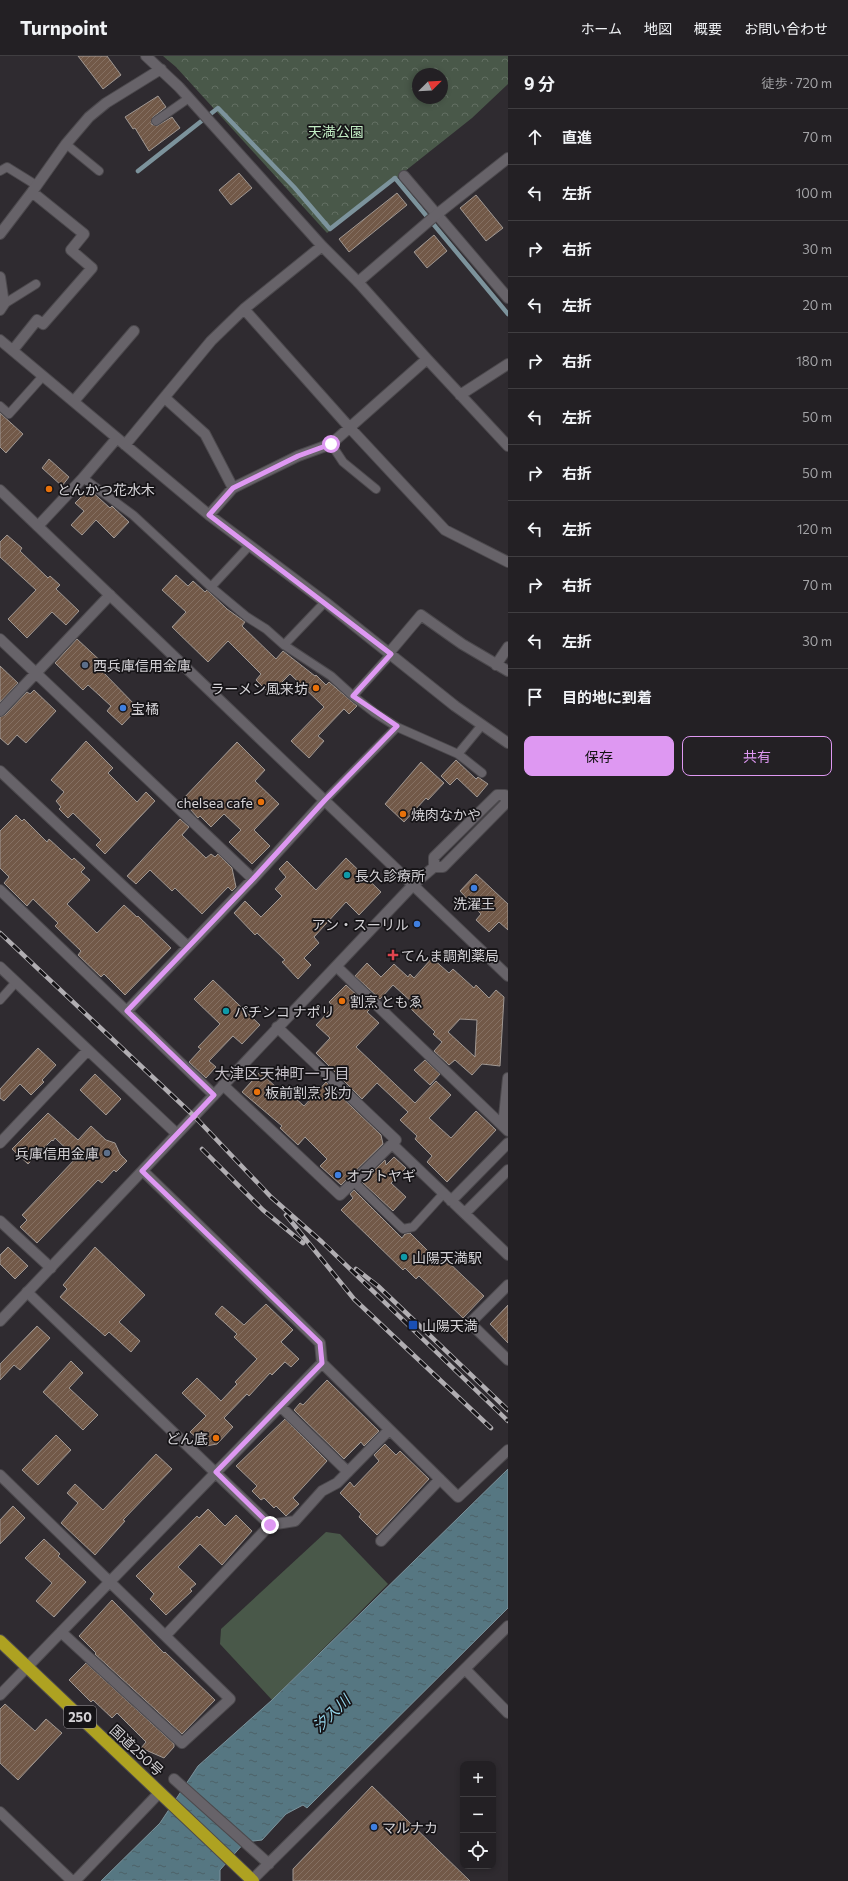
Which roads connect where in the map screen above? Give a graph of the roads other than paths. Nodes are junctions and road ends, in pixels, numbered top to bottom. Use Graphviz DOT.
graph roads {
  1 [pos="146,56"];
  2 [pos="161,69"];
  3 [pos="189,98"];
  4 [pos="156,121"];
  5 [pos="66,144"];
  6 [pos="508,158"];
  7 [pos="0,171"];
  8 [pos="100,171"];
  9 [pos="404,176"];
  10 [pos="34,189"];
  11 [pos="436,215"];
  12 [pos="0,234"];
  13 [pos="322,246"];
  14 [pos="0,277"];
  15 [pos="358,282"];
  16 [pos="36,284"];
  17 [pos="508,298"];
  18 [pos="2,307"];
  19 [pos="244,309"];
  20 [pos="134,331"];
  21 [pos="0,340"];
  22 [pos="13,350"];
  23 [pos="427,359"];
  24 [pos="508,364"];
  25 [pos="43,376"];
  26 [pos="460,395"];
  27 [pos="165,398"];
  28 [pos="74,401"];
  29 [pos="0,406"];
  30 [pos="350,428"];
  31 [pos="116,438"];
  32 [pos="331,444"];
  33 [pos="125,445"];
  34 [pos="508,446"];
  35 [pos="83,478"];
  36 [pos="233,488"];
  37 [pos="376,489"];
  38 [pos="0,490"];
  39 [pos="209,515"];
  40 [pos="38,526"];
  41 [pos="249,546"];
  42 [pos="508,562"];
  43 [pos="211,587"];
  44 [pos="110,595"];
  45 [pos="325,602"];
  46 [pos="0,639"];
  47 [pos="284,646"];
  48 [pos="508,647"];
  49 [pos="390,654"];
  50 [pos="496,664"];
  51 [pos="508,671"];
  52 [pos="35,673"];
  53 [pos="353,696"];
  54 [pos="0,711"];
  55 [pos="482,725"];
  56 [pos="397,726"];
  57 [pos="508,743"];
  58 [pos="458,754"];
  59 [pos="0,771"];
  60 [pos="482,773"];
  61 [pos="325,800"];
  62 [pos="434,867"];
  63 [pos="253,879"];
  64 [pos="414,884"];
  65 [pos="0,890"];
  66 [pos="188,947"];
  67 [pos="0,967"];
  68 [pos="337,967"];
  69 [pos="508,976"];
  70 [pos="16,982"];
  71 [pos="0,1000"];
  72 [pos="127,1011"];
  73 [pos="277,1027"];
  74 [pos="88,1050"];
  75 [pos="508,1078"];
  76 [pos="223,1086"];
  77 [pos="214,1095"];
  78 [pos="505,1128"];
  79 [pos="176,1134"];
  80 [pos="0,1143"];
  81 [pos="508,1143"];
  82 [pos="392,1144"];
  83 [pos="508,1170"];
  84 [pos="142,1171"];
  85 [pos="354,1182"];
  86 [pos="448,1197"];
  87 [pos="465,1214"];
  88 [pos="0,1221"];
  89 [pos="508,1255"];
  90 [pos="51,1268"];
  91 [pos="508,1285"];
  92 [pos="27,1292"];
  93 [pos="0,1321"];
  94 [pos="508,1360"];
  95 [pos="322,1363"];
  96 [pos="280,1406"];
  97 [pos="389,1430"];
  98 [pos="508,1450"];
  99 [pos="216,1472"];
  100 [pos="348,1472"];
  101 [pos="0,1474"];
  102 [pos="440,1479"];
  103 [pos="270,1525"];
  104 [pos="381,1541"];
  105 [pos="110,1581"];
  106 [pos="508,1626"];
  107 [pos="61,1632"];
  108 [pos="166,1635"];
  109 [pos="0,1641"];
  110 [pos="27,1667"];
  111 [pos="465,1669"];
  112 [pos="0,1695"];
  113 [pos="508,1713"];
  114 [pos="174,1779"];
  115 [pos="160,1792"];
  116 [pos="0,1812"];
  117 [pos="269,1864"];
  118 [pos="74,1881"];
  119 [pos="252,1881"];
  1 -- 2 [label="street"];
  2 -- 3 [label="street"];
  2 -- 5 [label="street"];
  3 -- 4 [label="lane"];
  3 -- 13 [label="street"];
  5 -- 8 [label="lane"];
  5 -- 10 [label="street"];
  6 -- 11 [label="street"];
  7 -- 10 [label="lane"];
  9 -- 11 [label="street"];
  10 -- 12 [label="street"];
  10 -- 22 [label="street"];
  11 -- 15 [label="street"];
  11 -- 17 [label="street"];
  13 -- 15 [label="street"];
  13 -- 19 [label="street"];
  14 -- 18 [label="street"];
  15 -- 23 [label="street"];
  16 -- 18 [label="lane"];
  19 -- 27 [label="street"];
  19 -- 30 [label="street"];
  20 -- 28 [label="street"];
  21 -- 22 [label="street"];
  22 -- 25 [label="street"];
  23 -- 26 [label="street"];
  23 -- 30 [label="street"];
  24 -- 26 [label="street"];
  25 -- 28 [label="street"];
  25 -- 29 [label="lane"];
  26 -- 34 [label="street"];
  27 -- 33 [label="street"];
  27 -- 36 [label="street"];
  28 -- 31 [label="street"];
  30 -- 32 [label="street"];
  30 -- 42 [label="street"];
  31 -- 33 [label="street"];
  31 -- 35 [label="street"];
  32 -- 36 [label="street"];
  32 -- 37 [label="lane"];
  33 -- 39 [label="street"];
  35 -- 40 [label="street"];
  35 -- 43 [label="lane"];
  36 -- 39 [label="street"];
  38 -- 40 [label="street"];
  39 -- 41 [label="street"];
  40 -- 44 [label="street"];
  41 -- 43 [label="lane"];
  41 -- 45 [label="street"];
  43 -- 47 [label="lane"];
  44 -- 52 [label="street"];
  44 -- 61 [label="street"];
  45 -- 47 [label="lane"];
  45 -- 49 [label="street"];
  46 -- 52 [label="street"];
  47 -- 53 [label="lane"];
  48 -- 50 [label="street"];
  49 -- 50 [label="street"];
  49 -- 53 [label="lane"];
  49 -- 55 [label="street"];
  50 -- 51 [label="street"];
  52 -- 54 [label="street"];
  52 -- 63 [label="street"];
  53 -- 56 [label="lane"];
  55 -- 57 [label="street"];
  55 -- 58 [label="lane"];
  56 -- 58 [label="lane"];
  56 -- 61 [label="lane"];
  58 -- 60 [label="lane"];
  59 -- 66 [label="street"];
  61 -- 63 [label="street"];
  61 -- 64 [label="street"];
  62 -- 62 [label="street"];
  62 -- 64 [label="street"];
  63 -- 66 [label="street"];
  64 -- 68 [label="street"];
  64 -- 69 [label="street"];
  65 -- 72 [label="street"];
  66 -- 72 [label="street"];
  67 -- 70 [label="street"];
  68 -- 73 [label="street"];
  68 -- 78 [label="street"];
  70 -- 71 [label="lane"];
  70 -- 74 [label="street"];
  72 -- 77 [label="street"];
  73 -- 76 [label="street"];
  73 -- 82 [label="street"];
  74 -- 79 [label="street"];
  74 -- 80 [label="street"];
  75 -- 78 [label="street"];
  76 -- 77 [label="street"];
  76 -- 85 [label="street"];
  77 -- 79 [label="street"];
  79 -- 84 [label="street"];
  81 -- 86 [label="street"];
  82 -- 85 [label="street"];
  82 -- 86 [label="street"];
  83 -- 87 [label="street"];
  84 -- 90 [label="street"];
  84 -- 95 [label="street"];
  85 -- 86 [label="lane"];
  86 -- 87 [label="street"];
  87 -- 89 [label="street"];
  88 -- 90 [label="street"];
  90 -- 92 [label="street"];
  91 -- 94 [label="street"];
  92 -- 93 [label="street"];
  92 -- 99 [label="street"];
  95 -- 96 [label="street"];
  95 -- 97 [label="street"];
  96 -- 99 [label="street"];
  96 -- 100 [label="street"];
  97 -- 100 [label="street"];
  97 -- 102 [label="street"];
  98 -- 102 [label="street"];
  99 -- 103 [label="street"];
  99 -- 105 [label="street"];
  100 -- 103 [label="street"];
  101 -- 105 [label="street"];
  102 -- 104 [label="street"];
  103 -- 108 [label="street"];
  105 -- 107 [label="street"];
  105 -- 108 [label="street"];
  106 -- 111 [label="street"];
  107 -- 108 [label="street"];
  107 -- 110 [label="street"];
  109 -- 110 [label="highway, 国道250号 / 250"];
  110 -- 112 [label="street"];
  110 -- 115 [label="highway, 国道250号 / 250"];
  111 -- 113 [label="street"];
  111 -- 117 [label="street"];
  114 -- 117 [label="street"];
  115 -- 118 [label="street"];
  115 -- 119 [label="highway, 国道250号 / 250"];
  116 -- 118 [label="street"];
  117 -- 119 [label="street"];
}
